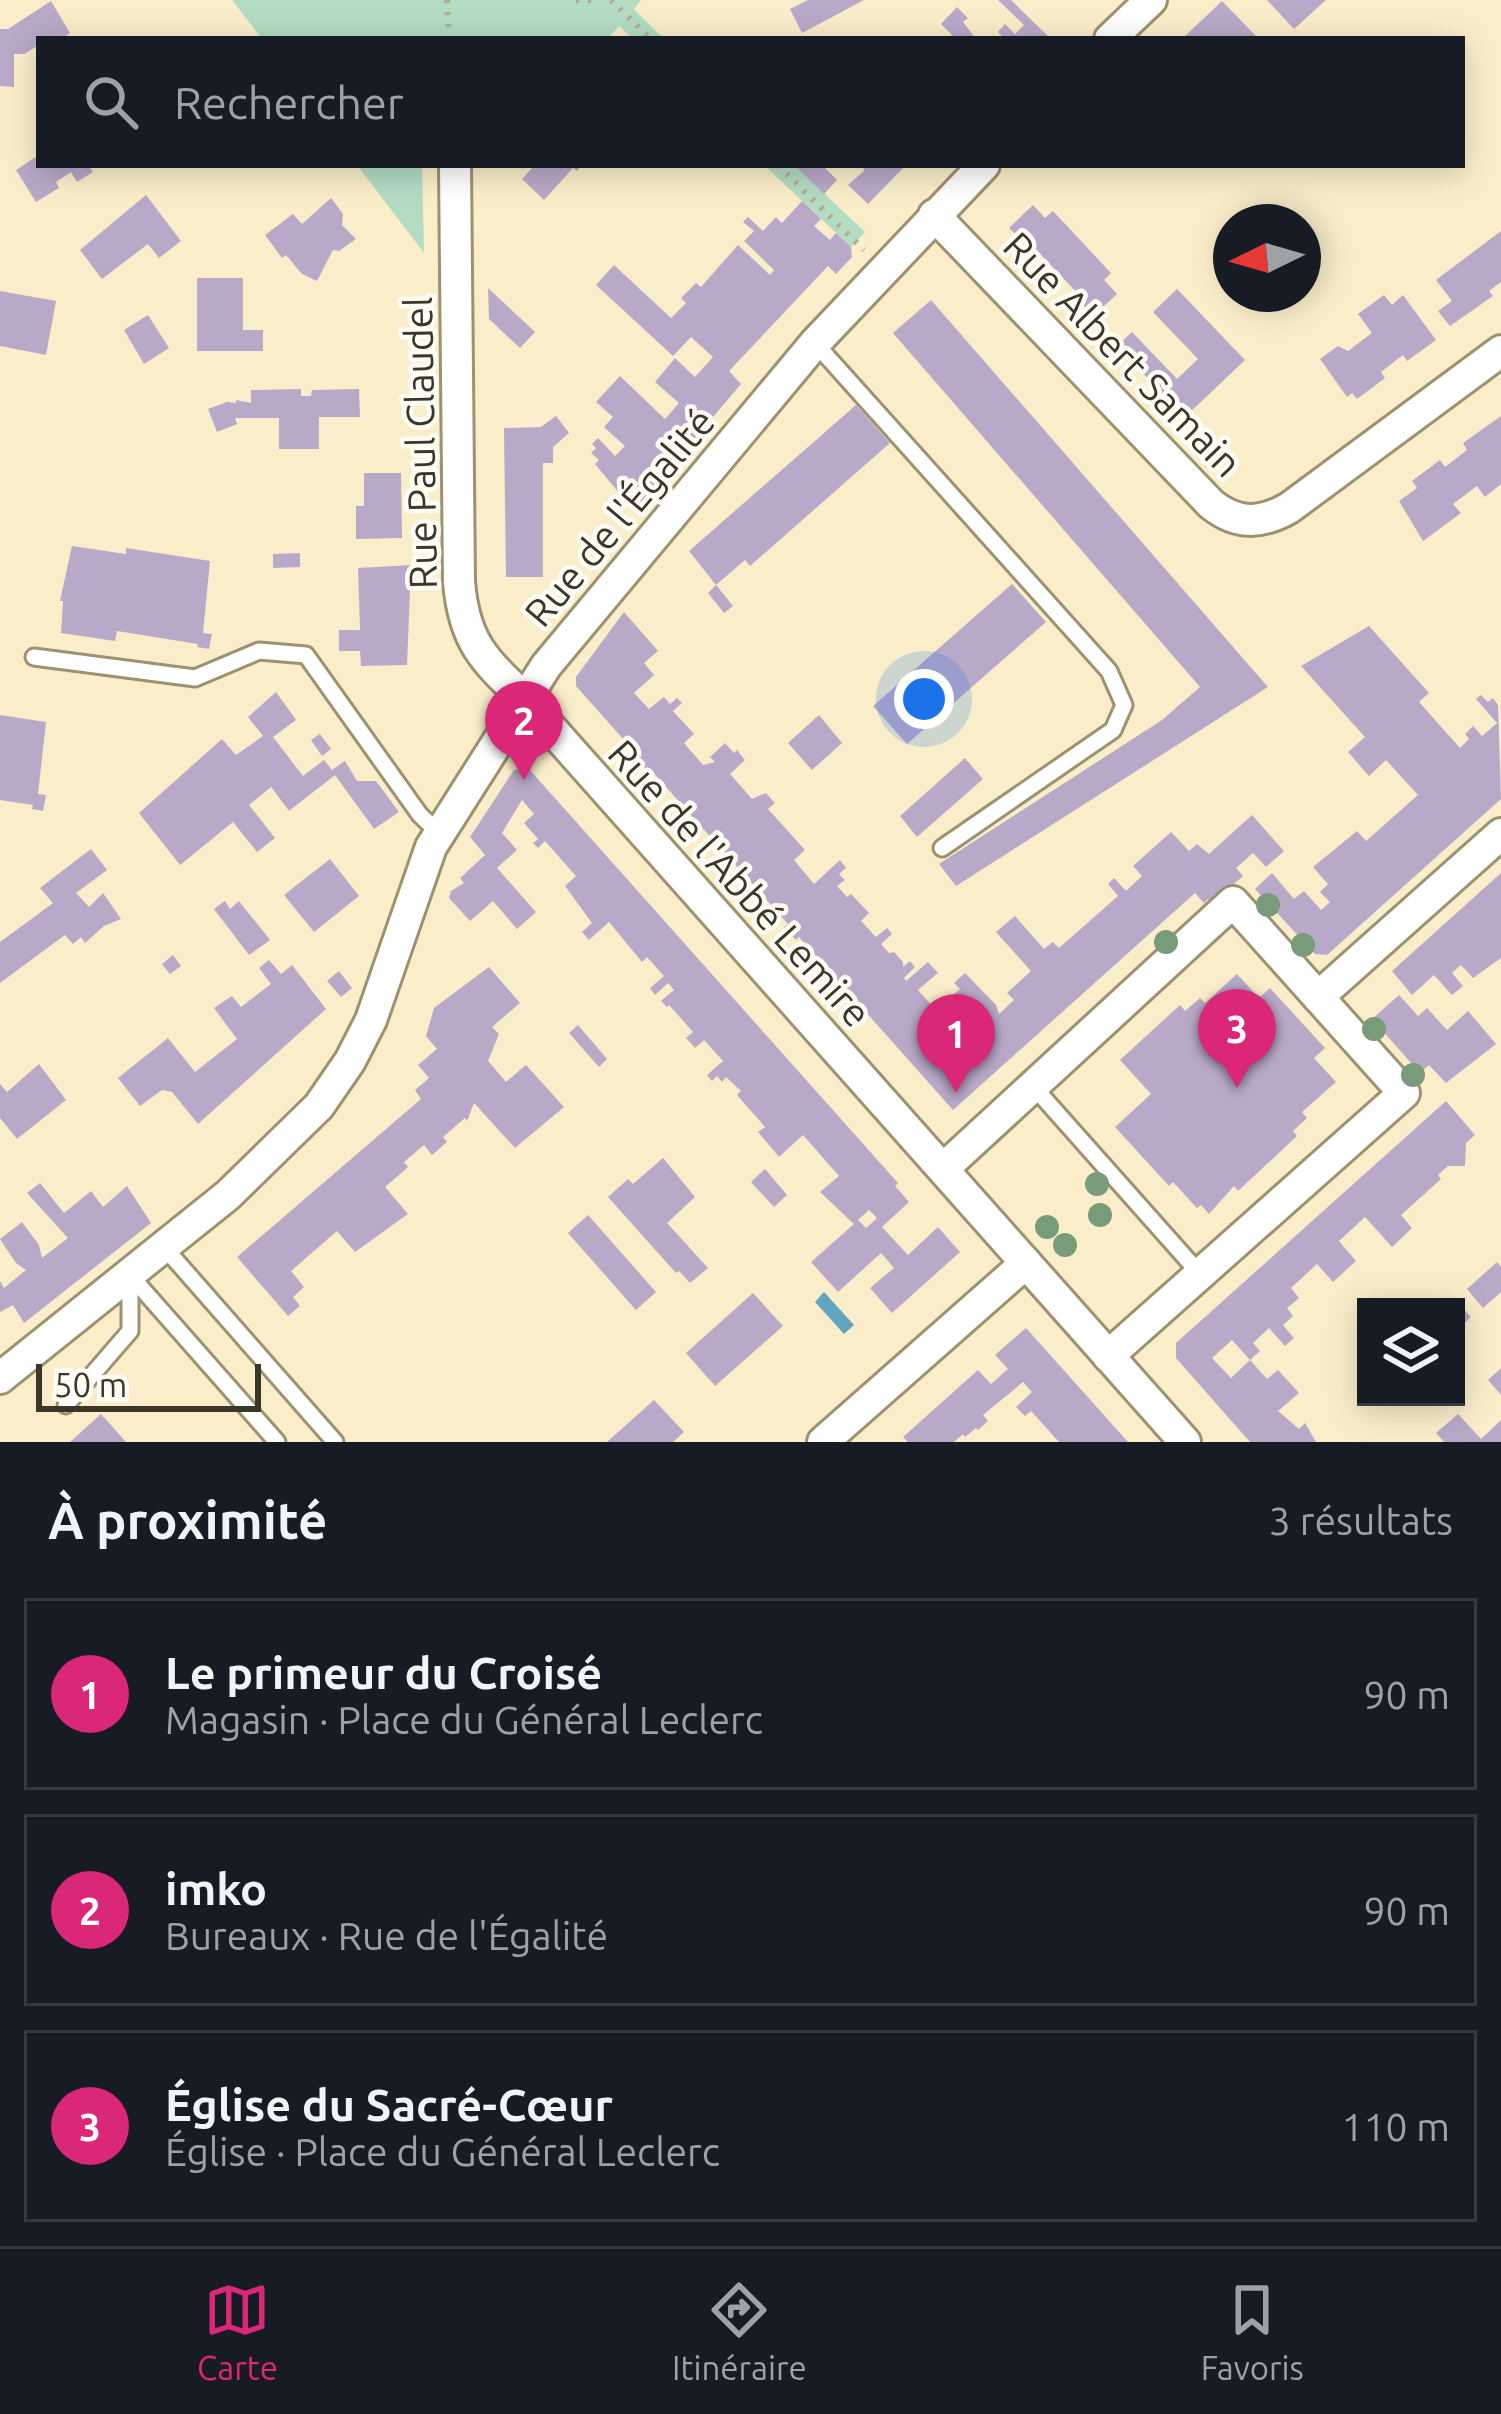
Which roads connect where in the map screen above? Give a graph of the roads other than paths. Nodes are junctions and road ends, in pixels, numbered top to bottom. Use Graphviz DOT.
graph roads {
  1 [pos="1151,0"];
  2 [pos="1113,36"];
  3 [pos="454,168"];
  4 [pos="981,168"];
  5 [pos="934,215"];
  6 [pos="815,343"];
  7 [pos="1501,351"];
  8 [pos="34,657"];
  9 [pos="524,698"];
  10 [pos="440,834"];
  11 [pos="1501,834"];
  12 [pos="942,848"];
  13 [pos="1318,997"];
  14 [pos="1033,1086"];
  15 [pos="943,1169"];
  16 [pos="164,1247"];
  17 [pos="1025,1263"];
  18 [pos="1200,1274"];
  19 [pos="130,1275"];
  20 [pos="1108,1356"];
  21 [pos="0,1378"];
  22 [pos="66,1405"];
  23 [pos="277,1442"];
  24 [pos="335,1442"];
  25 [pos="823,1442"];
  26 [pos="1185,1442"];
  1 -- 2 [label="street"];
  3 -- 9 [label="street, Rue Paul Claudel"];
  4 -- 5 [label="street, Rue de l'Égalité"];
  5 -- 6 [label="street, Rue de l'Égalité"];
  5 -- 7 [label="street, Rue Albert Samain"];
  6 -- 9 [label="street, Rue de l'Égalité"];
  6 -- 12 [label="lane"];
  8 -- 10 [label="lane"];
  9 -- 10 [label="street, Rue de l'Égalité"];
  9 -- 15 [label="street, Rue de l'Abbé Lemire"];
  10 -- 16 [label="street, Rue de l'Égalité"];
  11 -- 13 [label="street"];
  13 -- 14 [label="street"];
  13 -- 18 [label="street"];
  14 -- 15 [label="street"];
  14 -- 18 [label="lane"];
  15 -- 17 [label="street, Rue de l'Abbé Lemire"];
  16 -- 19 [label="street, Rue de l'Égalité"];
  16 -- 24 [label="lane"];
  17 -- 20 [label="street, Rue de l'Abbé Lemire"];
  17 -- 25 [label="street"];
  18 -- 20 [label="street"];
  19 -- 21 [label="street, Rue de l'Égalité"];
  19 -- 22 [label="lane"];
  19 -- 23 [label="lane"];
  20 -- 26 [label="street, Rue de l'Abbé Lemire"];
}
